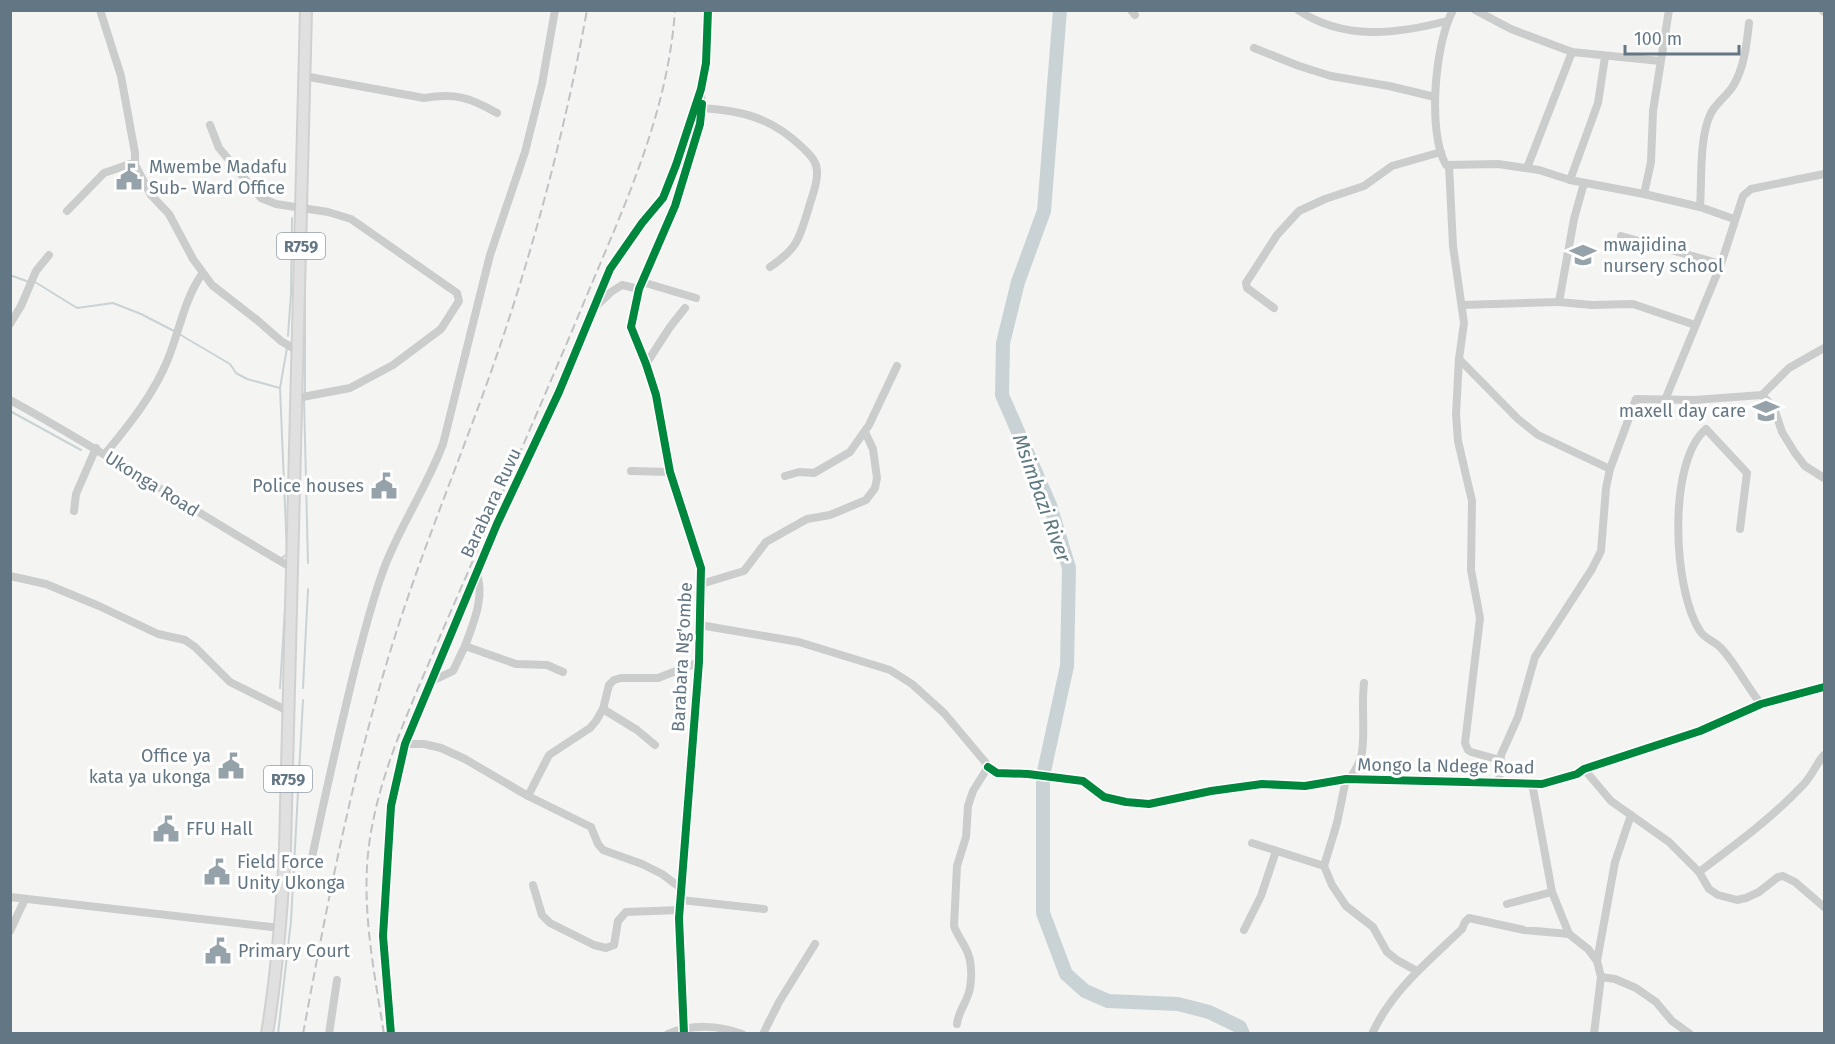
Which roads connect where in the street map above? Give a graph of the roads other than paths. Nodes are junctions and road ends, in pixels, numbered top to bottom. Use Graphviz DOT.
graph roads {
  1 [pos="100,10"];
  2 [pos="306,10"];
  3 [pos="555,10"];
  4 [pos="708,10"];
  5 [pos="1298,10"];
  6 [pos="1453,10"];
  7 [pos="1475,10"];
  8 [pos="1668,10"];
  9 [pos="1447,21"];
  10 [pos="1749,23"];
  11 [pos="1254,48"];
  12 [pos="1572,52"];
  13 [pos="1605,57"];
  14 [pos="1660,61"];
  15 [pos="304,76"];
  16 [pos="700,89"];
  17 [pos="1435,97"];
  18 [pos="702,108"];
  19 [pos="496,113"];
  20 [pos="210,125"];
  21 [pos="1442,152"];
  22 [pos="135,165"];
  23 [pos="1449,165"];
  24 [pos="1527,168"];
  25 [pos="1824,174"];
  26 [pos="1570,180"];
  27 [pos="1584,183"];
  28 [pos="1644,194"];
  29 [pos="1700,207"];
  30 [pos="302,208"];
  31 [pos="68,211"];
  32 [pos="1734,219"];
  33 [pos="1621,236"];
  34 [pos="49,255"];
  35 [pos="1721,264"];
  36 [pos="770,267"];
  37 [pos="202,274"];
  38 [pos="640,285"];
  39 [pos="696,298"];
  40 [pos="1558,302"];
  41 [pos="1462,305"];
  42 [pos="685,308"];
  43 [pos="1274,308"];
  44 [pos="593,309"];
  45 [pos="10,324"];
  46 [pos="1695,325"];
  47 [pos="1824,348"];
  48 [pos="298,351"];
  49 [pos="1459,359"];
  50 [pos="646,364"];
  51 [pos="897,366"];
  52 [pos="1762,395"];
  53 [pos="297,398"];
  54 [pos="10,400"];
  55 [pos="1665,400"];
  56 [pos="865,432"];
  57 [pos="96,448"];
  58 [pos="105,454"];
  59 [pos="1610,469"];
  60 [pos="631,471"];
  61 [pos="670,472"];
  62 [pos="785,476"];
  63 [pos="1824,478"];
  64 [pos="74,511"];
  65 [pos="1740,529"];
  66 [pos="294,569"];
  67 [pos="476,572"];
  68 [pos="10,576"];
  69 [pos="701,584"];
  70 [pos="700,625"];
  71 [pos="465,646"];
  72 [pos="699,662"];
  73 [pos="563,672"];
  74 [pos="430,682"];
  75 [pos="1364,683"];
  76 [pos="1824,687"];
  77 [pos="1761,704"];
  78 [pos="603,709"];
  79 [pos="290,712"];
  80 [pos="405,744"];
  81 [pos="655,745"];
  82 [pos="1824,755"];
  83 [pos="1500,760"];
  84 [pos="988,767"];
  85 [pos="1584,769"];
  86 [pos="1348,779"];
  87 [pos="1499,783"];
  88 [pos="1532,783"];
  89 [pos="528,796"];
  90 [pos="1630,815"];
  91 [pos="1252,843"];
  92 [pos="1276,851"];
  93 [pos="1324,866"];
  94 [pos="310,867"];
  95 [pos="1700,872"];
  96 [pos="533,885"];
  97 [pos="682,889"];
  98 [pos="1552,892"];
  99 [pos="10,897"];
  100 [pos="25,899"];
  101 [pos="681,900"];
  102 [pos="1507,904"];
  103 [pos="1824,907"];
  104 [pos="764,909"];
  105 [pos="680,910"];
  106 [pos="280,928"];
  107 [pos="1244,930"];
  108 [pos="10,931"];
  109 [pos="1569,934"];
  110 [pos="815,944"];
  111 [pos="1597,961"];
  112 [pos="1417,970"];
  113 [pos="1601,977"];
  114 [pos="337,980"];
  115 [pos="957,1024"];
  116 [pos="683,1031"];
  117 [pos="267,1034"];
  118 [pos="329,1034"];
  119 [pos="391,1034"];
  120 [pos="668,1034"];
  121 [pos="742,1034"];
  122 [pos="763,1034"];
  123 [pos="1372,1034"];
  124 [pos="1594,1034"];
  125 [pos="1690,1034"];
  1 -- 22 [label="street"];
  2 -- 15 [label="main road, R759"];
  3 -- 94 [label="street"];
  4 -- 16 [label="street, Barabara Ruvu"];
  5 -- 9 [label="street"];
  6 -- 9 [label="street"];
  7 -- 12 [label="street"];
  8 -- 14 [label="street"];
  9 -- 17 [label="street"];
  10 -- 29 [label="street"];
  11 -- 17 [label="street"];
  12 -- 13 [label="street"];
  12 -- 24 [label="street"];
  13 -- 14 [label="street"];
  13 -- 26 [label="street"];
  14 -- 28 [label="street"];
  15 -- 19 [label="street"];
  15 -- 30 [label="main road, R759"];
  16 -- 18 [label="street, Barabara Ng'ombe"];
  16 -- 44 [label="street, Barabara Ruvu"];
  17 -- 21 [label="street"];
  18 -- 36 [label="street"];
  18 -- 38 [label="street, Barabara Ng'ombe"];
  20 -- 30 [label="street"];
  21 -- 23 [label="street"];
  21 -- 43 [label="street"];
  22 -- 31 [label="street"];
  22 -- 37 [label="street"];
  23 -- 24 [label="street"];
  23 -- 41 [label="street"];
  24 -- 26 [label="street"];
  25 -- 32 [label="street"];
  26 -- 27 [label="street"];
  27 -- 28 [label="street"];
  27 -- 40 [label="street"];
  28 -- 29 [label="street"];
  29 -- 32 [label="street"];
  30 -- 48 [label="main road, R759"];
  30 -- 53 [label="street"];
  32 -- 35 [label="street"];
  33 -- 35 [label="street"];
  34 -- 45 [label="street"];
  35 -- 46 [label="street"];
  37 -- 48 [label="street"];
  37 -- 58 [label="street"];
  38 -- 39 [label="street"];
  38 -- 44 [label="street"];
  38 -- 50 [label="street, Barabara Ng'ombe"];
  40 -- 41 [label="street"];
  40 -- 46 [label="street"];
  41 -- 49 [label="street"];
  42 -- 50 [label="street"];
  44 -- 67 [label="street, Barabara Ruvu"];
  46 -- 55 [label="street"];
  47 -- 52 [label="street"];
  48 -- 53 [label="main road, R759"];
  49 -- 59 [label="street"];
  49 -- 83 [label="street"];
  50 -- 61 [label="street, Barabara Ng'ombe"];
  51 -- 56 [label="street"];
  52 -- 55 [label="street"];
  52 -- 63 [label="street"];
  53 -- 66 [label="main road, R759"];
  54 -- 57 [label="street, Ukonga Road"];
  55 -- 59 [label="street"];
  56 -- 62 [label="street"];
  56 -- 69 [label="street"];
  57 -- 58 [label="street, Ukonga Road"];
  57 -- 64 [label="street"];
  58 -- 66 [label="street, Ukonga Road"];
  59 -- 83 [label="street"];
  60 -- 61 [label="street"];
  61 -- 69 [label="street, Barabara Ng'ombe"];
  65 -- 77 [label="street"];
  66 -- 79 [label="main road, R759"];
  67 -- 71 [label="street"];
  67 -- 74 [label="street, Barabara Ruvu"];
  68 -- 79 [label="street"];
  69 -- 70 [label="street, Barabara Ng'ombe"];
  70 -- 72 [label="street, Barabara Ng'ombe"];
  70 -- 84 [label="street"];
  71 -- 73 [label="street"];
  71 -- 74 [label="street"];
  72 -- 78 [label="street"];
  72 -- 97 [label="street, Barabara Ng'ombe"];
  74 -- 80 [label="street, Barabara Ruvu"];
  75 -- 86 [label="street"];
  76 -- 77 [label="street, Mongo la Ndege Road"];
  77 -- 85 [label="street, Mongo la Ndege Road"];
  78 -- 81 [label="street"];
  78 -- 89 [label="street"];
  79 -- 106 [label="main road, R759"];
  80 -- 89 [label="street"];
  80 -- 119 [label="street, Barabara Ruvu"];
  82 -- 95 [label="street"];
  83 -- 87 [label="street"];
  84 -- 86 [label="street, Mongo la Ndege Road"];
  84 -- 115 [label="street"];
  85 -- 88 [label="street, Mongo la Ndege Road"];
  85 -- 90 [label="street"];
  86 -- 87 [label="street, Mongo la Ndege Road"];
  86 -- 93 [label="street"];
  87 -- 88 [label="street, Mongo la Ndege Road"];
  88 -- 98 [label="street"];
  89 -- 97 [label="street"];
  90 -- 95 [label="street"];
  90 -- 111 [label="street"];
  91 -- 92 [label="street"];
  92 -- 93 [label="street"];
  92 -- 107 [label="street"];
  93 -- 112 [label="street"];
  95 -- 103 [label="street"];
  96 -- 105 [label="street"];
  97 -- 101 [label="street, Barabara Ng'ombe"];
  98 -- 102 [label="street"];
  98 -- 109 [label="street"];
  99 -- 100 [label="street"];
  100 -- 106 [label="street"];
  100 -- 108 [label="street"];
  101 -- 104 [label="street"];
  101 -- 105 [label="street, Barabara Ng'ombe"];
  105 -- 116 [label="street, Barabara Ng'ombe"];
  106 -- 117 [label="main road, R759"];
  109 -- 111 [label="street"];
  109 -- 112 [label="street"];
  110 -- 122 [label="street"];
  111 -- 113 [label="street"];
  112 -- 123 [label="street"];
  113 -- 124 [label="street"];
  113 -- 125 [label="street"];
  114 -- 118 [label="street"];
  116 -- 120 [label="street"];
  116 -- 121 [label="street"];
}
